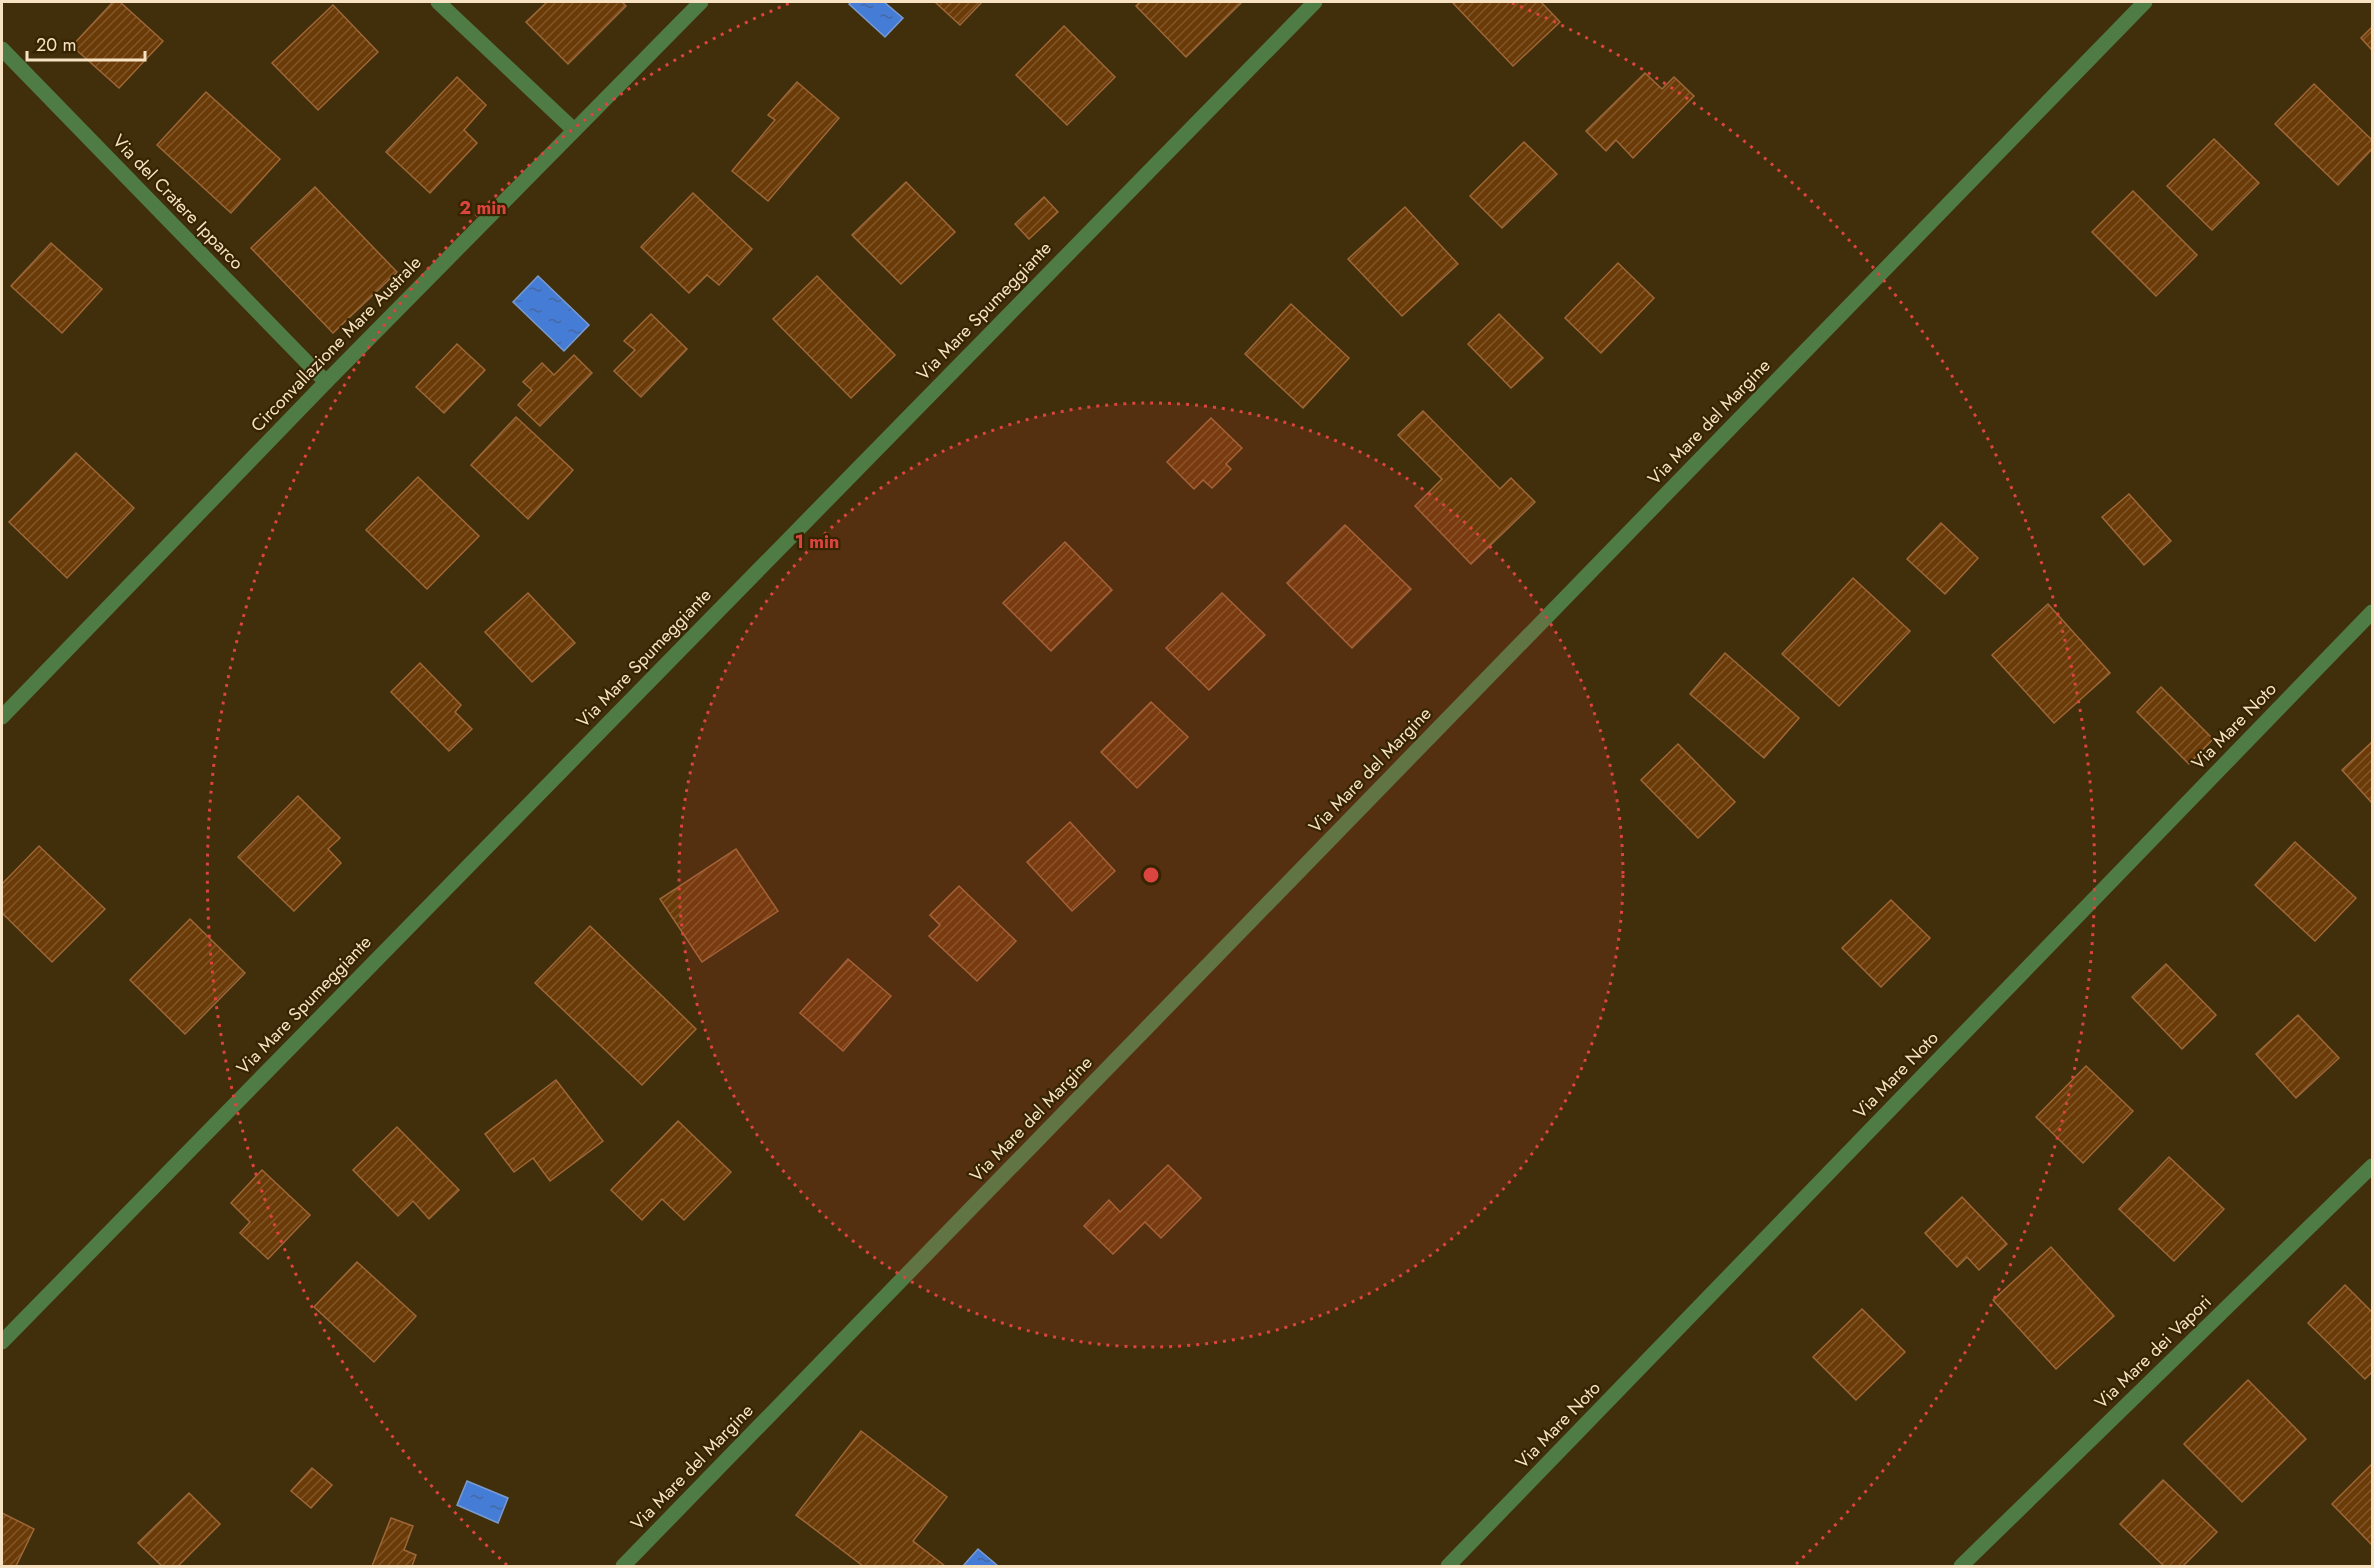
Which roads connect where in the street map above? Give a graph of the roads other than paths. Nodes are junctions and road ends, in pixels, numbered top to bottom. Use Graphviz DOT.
graph roads {
  1 [pos="438,2"];
  2 [pos="701,2"];
  3 [pos="1315,2"];
  4 [pos="2145,2"];
  5 [pos="2,49"];
  6 [pos="574,130"];
  7 [pos="326,382"];
  8 [pos="2373,612"];
  9 [pos="2,717"];
  10 [pos="2373,1166"];
  11 [pos="2,1342"];
  12 [pos="623,1566"];
  13 [pos="1448,1566"];
  14 [pos="1961,1566"];
  1 -- 6 [label="street"];
  2 -- 6 [label="street, Circonvallazione Mare Australe"];
  3 -- 11 [label="street, Via Mare Spumeggiante"];
  4 -- 12 [label="street, Via Mare del Margine"];
  5 -- 7 [label="street, Via del Cratere Ipparco"];
  6 -- 7 [label="street, Circonvallazione Mare Australe"];
  7 -- 9 [label="street, Circonvallazione Mare Australe"];
  8 -- 13 [label="street, Via Mare Noto"];
  10 -- 14 [label="street, Via Mare dei Vapori"];
}
